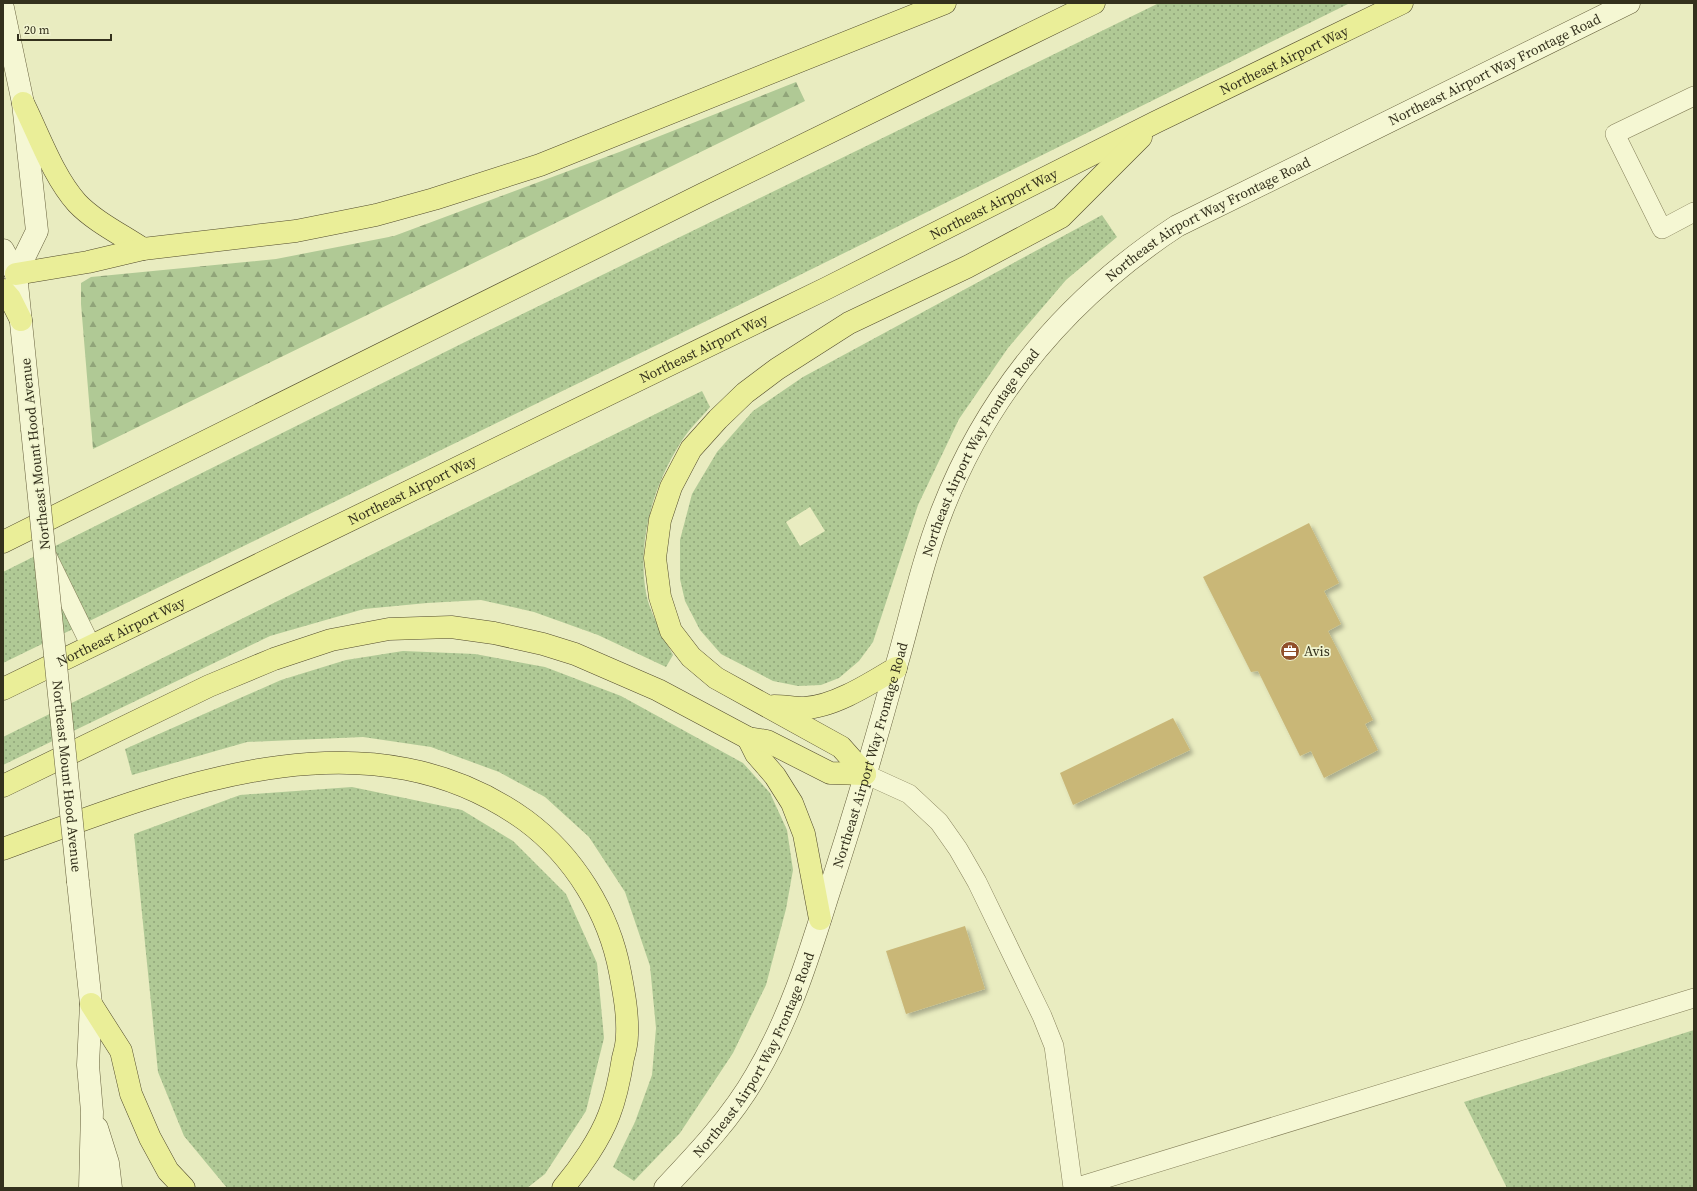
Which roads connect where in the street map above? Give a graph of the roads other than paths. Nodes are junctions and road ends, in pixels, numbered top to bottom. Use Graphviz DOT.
graph roads {
  1 [pos="945,3"];
  2 [pos="1094,3"];
  3 [pos="1402,3"];
  4 [pos="1629,3"];
  5 [pos="3,8"];
  6 [pos="1694,96"];
  7 [pos="23,103"];
  8 [pos="1156,122"];
  9 [pos="1694,212"];
  10 [pos="143,249"];
  11 [pos="3,250"];
  12 [pos="10,282"];
  13 [pos="21,320"];
  14 [pos="32,528"];
  15 [pos="3,542"];
  16 [pos="91,646"];
  17 [pos="896,668"];
  18 [pos="3,689"];
  19 [pos="764,705"];
  20 [pos="748,738"];
  21 [pos="865,774"];
  22 [pos="3,786"];
  23 [pos="3,849"];
  24 [pos="820,919"];
  25 [pos="1694,998"];
  26 [pos="91,1004"];
  27 [pos="92,1112"];
  28 [pos="90,1188"];
  29 [pos="111,1188"];
  30 [pos="184,1188"];
  31 [pos="563,1188"];
  32 [pos="665,1188"];
  33 [pos="1073,1188"];
  1 -- 10 [label="main road"];
  2 -- 14 [label="main road"];
  3 -- 8 [label="main road, Northeast Airport Way"];
  4 -- 17 [label="street, Northeast Airport Way Frontage Road"];
  5 -- 7 [label="street"];
  6 -- 9 [label="lane"];
  7 -- 10 [label="main road"];
  7 -- 12 [label="street"];
  8 -- 16 [label="main road, Northeast Airport Way"];
  8 -- 19 [label="main road"];
  10 -- 12 [label="main road"];
  11 -- 12 [label="street"];
  12 -- 13 [label="main road"];
  13 -- 26 [label="street, Northeast Mount Hood Avenue, bridge"];
  14 -- 15 [label="main road"];
  14 -- 16 [label="lane"];
  16 -- 18 [label="main road, Northeast Airport Way"];
  17 -- 19 [label="main road"];
  17 -- 21 [label="street, Northeast Airport Way Frontage Road"];
  19 -- 21 [label="main road"];
  20 -- 21 [label="main road"];
  20 -- 22 [label="main road"];
  20 -- 24 [label="main road"];
  21 -- 24 [label="street, Northeast Airport Way Frontage Road"];
  21 -- 33 [label="lane"];
  23 -- 31 [label="main road"];
  24 -- 32 [label="street, Northeast Airport Way Frontage Road"];
  25 -- 33 [label="lane"];
  26 -- 27 [label="street, Northeast Mount Hood Avenue"];
  26 -- 30 [label="main road"];
  27 -- 28 [label="street, Northeast Mount Hood Avenue"];
  27 -- 29 [label="street, Northeast Mount Hood Avenue"];
}
